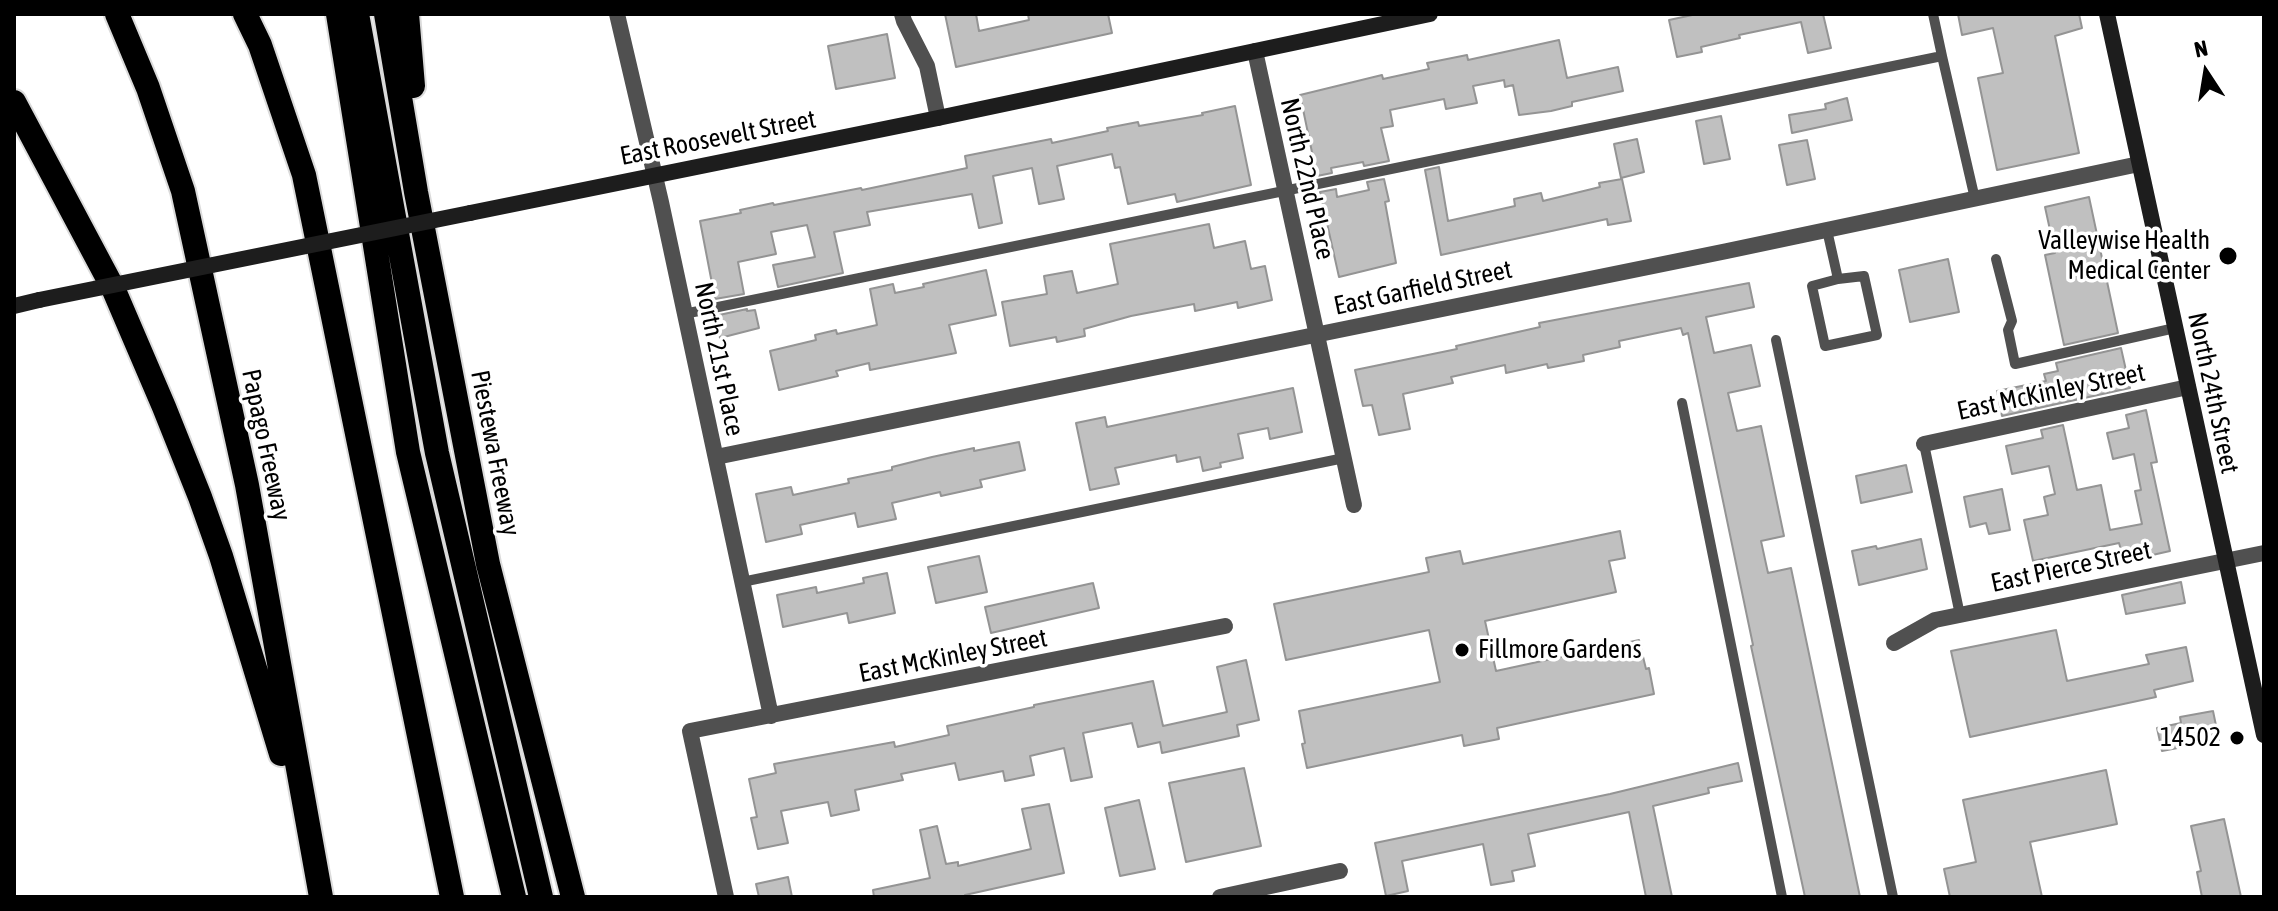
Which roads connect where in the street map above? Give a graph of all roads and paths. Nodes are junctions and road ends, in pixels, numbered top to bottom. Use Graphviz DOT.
graph roads {
  1 [pos="117,14"];
  2 [pos="245,14"];
  3 [pos="338,14"];
  4 [pos="357,14"];
  5 [pos="386,14"];
  6 [pos="407,14"];
  7 [pos="617,14"];
  8 [pos="902,14"];
  9 [pos="1430,14"];
  10 [pos="1933,14"];
  11 [pos="2107,14"];
  12 [pos="1402,17"];
  13 [pos="1255,51"];
  14 [pos="1942,56"];
  15 [pos="14,102"];
  16 [pos="938,118"];
  17 [pos="2139,164"];
  18 [pos="653,175"];
  19 [pos="1285,191"];
  20 [pos="416,192"];
  21 [pos="1975,199"];
  22 [pos="1827,230"];
  23 [pos="1996,259"];
  24 [pos="1838,279"];
  25 [pos="14,306"];
  26 [pos="684,314"];
  27 [pos="2175,328"];
  28 [pos="1318,334"];
  29 [pos="1776,340"];
  30 [pos="2188,387"];
  31 [pos="1682,403"];
  32 [pos="1924,444"];
  33 [pos="716,457"];
  34 [pos="1344,458"];
  35 [pos="1354,505"];
  36 [pos="2264,553"];
  37 [pos="2226,561"];
  38 [pos="742,582"];
  39 [pos="1960,615"];
  40 [pos="1225,626"];
  41 [pos="1894,643"];
  42 [pos="771,716"];
  43 [pos="2264,735"];
  44 [pos="315,871"];
  45 [pos="1340,871"];
  46 [pos="321,897"];
  47 [pos="452,897"];
  48 [pos="514,897"];
  49 [pos="541,897"];
  50 [pos="573,897"];
  51 [pos="726,897"];
  52 [pos="1220,897"];
  53 [pos="1782,897"];
  54 [pos="1893,897"];
  1 -- 44 [label="highway, Papago Freeway"];
  2 -- 47 [label="highway"];
  3 -- 48 [label="highway"];
  4 -- 49 [label="highway"];
  5 -- 20 [label="highway, Piestewa Freeway"];
  6 -- 20 [label="highway"];
  7 -- 18 [label="street, North 21st Place"];
  8 -- 16 [label="street"];
  9 -- 12 [label="street, East Roosevelt Street"];
  10 -- 14 [label="lane"];
  11 -- 17 [label="street, North 24th Street"];
  12 -- 13 [label="street, East Roosevelt Street"];
  13 -- 16 [label="street, East Roosevelt Street"];
  13 -- 19 [label="street, North 22nd Place"];
  14 -- 19 [label="lane"];
  14 -- 21 [label="lane"];
  15 -- 44 [label="highway"];
  16 -- 18 [label="street, East Roosevelt Street"];
  17 -- 21 [label="street, East Garfield Street"];
  17 -- 27 [label="street, North 24th Street"];
  18 -- 25 [label="street, East Roosevelt Street, bridge"];
  18 -- 26 [label="street, North 21st Place"];
  19 -- 26 [label="lane"];
  19 -- 28 [label="street, North 22nd Place"];
  20 -- 50 [label="highway, Piestewa Freeway"];
  21 -- 22 [label="street, East Garfield Street"];
  22 -- 24 [label="lane"];
  22 -- 28 [label="street, East Garfield Street"];
  23 -- 27 [label="lane"];
  24 -- 24 [label="lane"];
  26 -- 33 [label="street, North 21st Place"];
  27 -- 30 [label="street, North 24th Street"];
  28 -- 33 [label="street, East Garfield Street"];
  28 -- 34 [label="street, North 22nd Place"];
  29 -- 54 [label="lane"];
  30 -- 32 [label="street, East McKinley Street"];
  30 -- 37 [label="street, North 24th Street"];
  31 -- 53 [label="lane"];
  32 -- 39 [label="lane"];
  33 -- 38 [label="street, North 21st Place"];
  34 -- 35 [label="street, North 22nd Place"];
  34 -- 38 [label="lane"];
  36 -- 37 [label="street, East Pierce Street"];
  37 -- 39 [label="street, East Pierce Street"];
  37 -- 43 [label="street, North 24th Street"];
  38 -- 42 [label="street, North 21st Place"];
  39 -- 41 [label="street, East Pierce Street"];
  40 -- 42 [label="street, East McKinley Street"];
  42 -- 51 [label="street, East McKinley Street"];
  44 -- 46 [label="highway, Papago Freeway"];
  45 -- 52 [label="street"];
}
